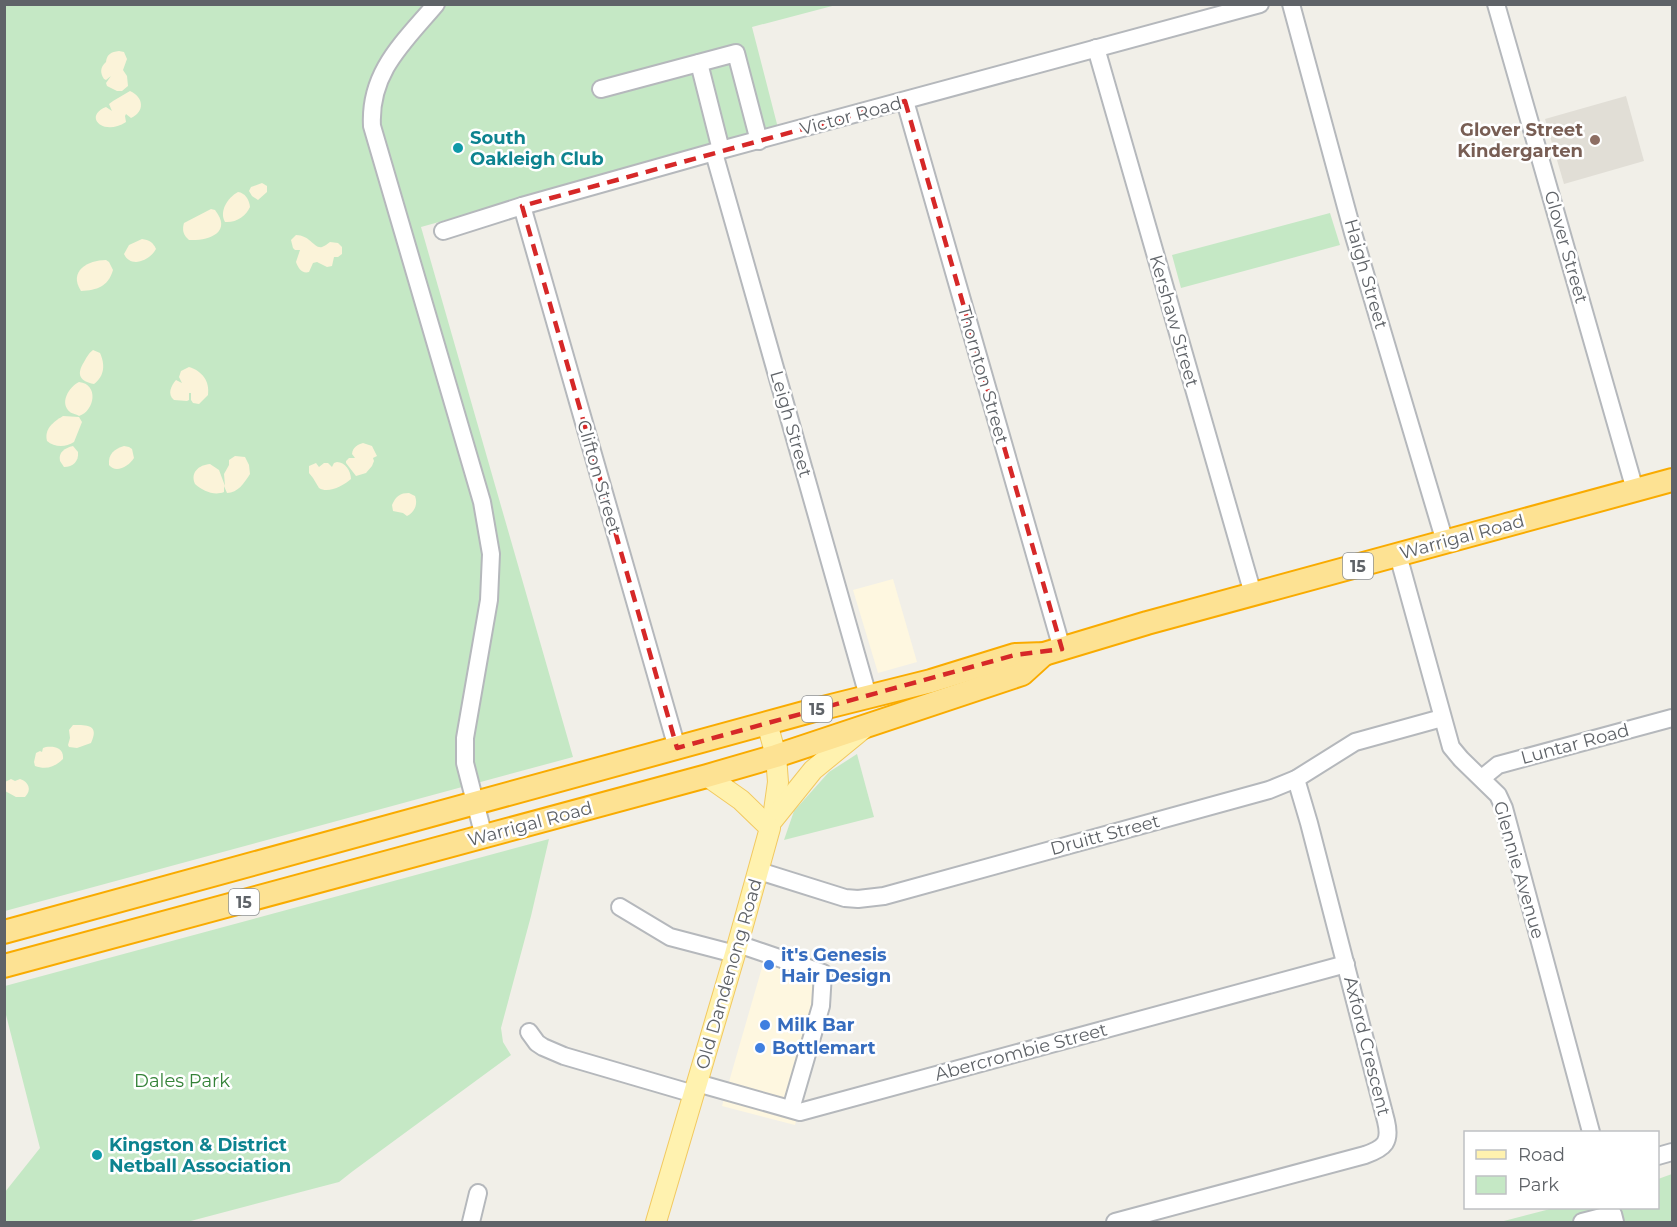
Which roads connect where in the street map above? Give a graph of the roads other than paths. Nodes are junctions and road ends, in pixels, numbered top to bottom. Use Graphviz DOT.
graph roads {
  1 [pos="436,4"];
  2 [pos="1260,4"];
  3 [pos="1290,4"];
  4 [pos="1496,4"];
  5 [pos="1096,48"];
  6 [pos="699,63"];
  7 [pos="602,89"];
  8 [pos="905,102"];
  9 [pos="759,141"];
  10 [pos="717,152"];
  11 [pos="522,206"];
  12 [pos="442,231"];
  13 [pos="1672,480"];
  14 [pos="1635,490"];
  15 [pos="1445,542"];
  16 [pos="1398,555"];
  17 [pos="1253,594"];
  18 [pos="1053,651"];
  19 [pos="868,696"];
  20 [pos="1442,718"];
  21 [pos="1672,718"];
  22 [pos="767,723"];
  23 [pos="867,726"];
  24 [pos="677,748"];
  25 [pos="776,756"];
  26 [pos="707,776"];
  27 [pos="1482,778"];
  28 [pos="1296,779"];
  29 [pos="475,804"];
  30 [pos="771,824"];
  31 [pos="484,837"];
  32 [pos="759,871"];
  33 [pos="620,907"];
  34 [pos="4,932"];
  35 [pos="736,949"];
  36 [pos="1346,964"];
  37 [pos="4,966"];
  38 [pos="529,1032"];
  39 [pos="695,1088"];
  40 [pos="790,1109"];
  41 [pos="1591,1131"];
  42 [pos="478,1193"];
  43 [pos="1614,1218"];
  44 [pos="471,1222"];
  45 [pos="656,1222"];
  46 [pos="1115,1222"];
  47 [pos="1582,1222"];
  1 -- 29 [label="street"];
  2 -- 5 [label="street, Victor Road"];
  3 -- 15 [label="street, Haigh Street"];
  4 -- 14 [label="street, Glover Street"];
  5 -- 8 [label="street, Victor Road"];
  5 -- 17 [label="street, Kershaw Street"];
  6 -- 7 [label="street"];
  6 -- 9 [label="street"];
  6 -- 10 [label="street, Leigh Street"];
  8 -- 9 [label="street, Victor Road"];
  8 -- 18 [label="street, Thornton Street"];
  9 -- 10 [label="street, Victor Road"];
  10 -- 11 [label="street, Victor Road"];
  10 -- 19 [label="street, Leigh Street"];
  11 -- 12 [label="street, Victor Road"];
  11 -- 24 [label="street, Clifton Street"];
  13 -- 14 [label="highway, Warrigal Road / 15"];
  14 -- 15 [label="highway, Warrigal Road / 15"];
  15 -- 16 [label="highway, Warrigal Road / 15"];
  16 -- 17 [label="highway, Warrigal Road / 15"];
  16 -- 20 [label="street, Glennie Avenue"];
  17 -- 18 [label="highway, Warrigal Road / 15"];
  18 -- 19 [label="highway, Warrigal Road / 15"];
  18 -- 23 [label="highway, Warrigal Road / 15"];
  19 -- 22 [label="highway, Warrigal Road / 15"];
  20 -- 27 [label="street, Glennie Avenue"];
  20 -- 28 [label="street, Druitt Street"];
  21 -- 27 [label="street, Luntar Road"];
  22 -- 24 [label="highway, Warrigal Road / 15"];
  22 -- 25 [label="main road, Old Dandenong Road"];
  23 -- 25 [label="highway, Warrigal Road / 15"];
  23 -- 30 [label="main road"];
  24 -- 29 [label="highway, Warrigal Road / 15"];
  25 -- 26 [label="highway, Warrigal Road / 15"];
  25 -- 30 [label="main road, Old Dandenong Road"];
  26 -- 30 [label="main road"];
  26 -- 31 [label="highway, Warrigal Road / 15"];
  27 -- 41 [label="street, Glennie Avenue"];
  28 -- 32 [label="street, Druitt Street"];
  28 -- 36 [label="street, Axford Crescent"];
  29 -- 31 [label="street"];
  29 -- 34 [label="highway, Warrigal Road / 15"];
  30 -- 32 [label="main road, Old Dandenong Road"];
  31 -- 37 [label="highway, Warrigal Road / 15"];
  32 -- 35 [label="main road, Old Dandenong Road"];
  33 -- 35 [label="street"];
  35 -- 39 [label="main road, Old Dandenong Road"];
  35 -- 40 [label="street"];
  36 -- 40 [label="street, Abercrombie Street"];
  36 -- 46 [label="street, Axford Crescent"];
  38 -- 39 [label="street, Abercrombie Street"];
  39 -- 40 [label="street, Abercrombie Street"];
  39 -- 45 [label="main road, Old Dandenong Road"];
  42 -- 44 [label="street"];
  43 -- 47 [label="street"];
}
